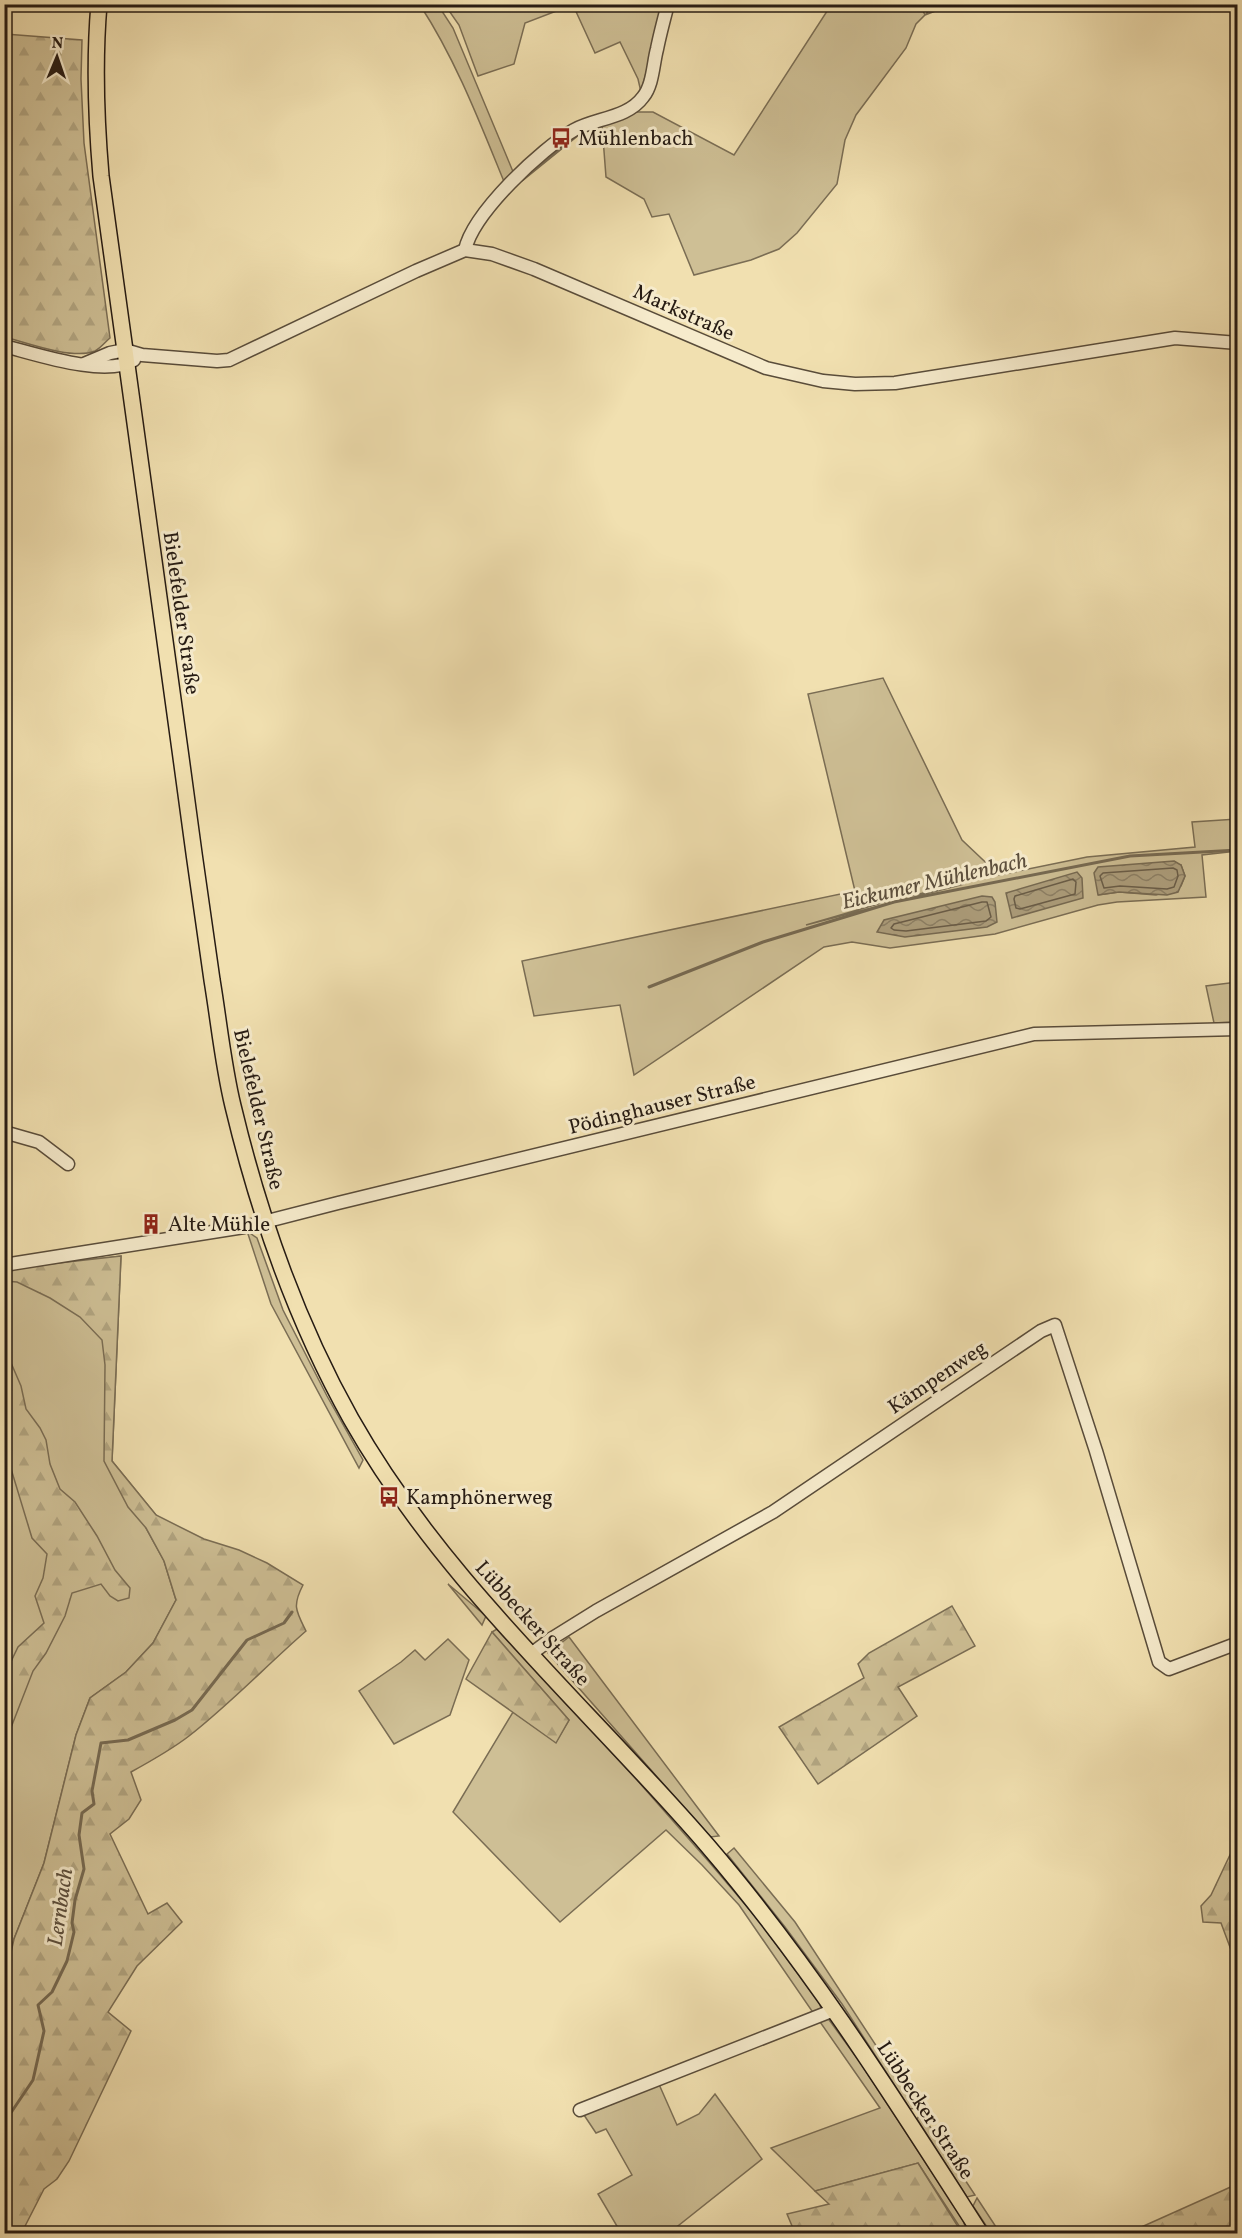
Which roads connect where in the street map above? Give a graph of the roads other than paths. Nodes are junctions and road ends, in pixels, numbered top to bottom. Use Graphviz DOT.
graph roads {
  1 [pos="99,4"];
  2 [pos="668,4"];
  3 [pos="465,250"];
  4 [pos="1238,343"];
  5 [pos="4,346"];
  6 [pos="126,357"];
  7 [pos="1238,1029"];
  8 [pos="4,1132"];
  9 [pos="68,1164"];
  10 [pos="264,1223"];
  11 [pos="4,1265"];
  12 [pos="1238,1643"];
  13 [pos="531,1654"];
  14 [pos="834,2010"];
  15 [pos="580,2110"];
  16 [pos="976,2232"];
  1 -- 6 [label="main road, Bielefelder Straße"];
  2 -- 3 [label="street"];
  3 -- 4 [label="street, Markstraße"];
  3 -- 6 [label="street"];
  5 -- 6 [label="street"];
  6 -- 10 [label="main road, Bielefelder Straße"];
  7 -- 10 [label="street, Pödinghauser Straße"];
  8 -- 9 [label="street"];
  10 -- 11 [label="street, Pödinghauser Straße"];
  10 -- 13 [label="main road, Lübbecker Straße"];
  12 -- 13 [label="street, Kämpenweg"];
  13 -- 14 [label="main road, Lübbecker Straße"];
  14 -- 15 [label="street"];
  14 -- 16 [label="main road, Lübbecker Straße"];
}
